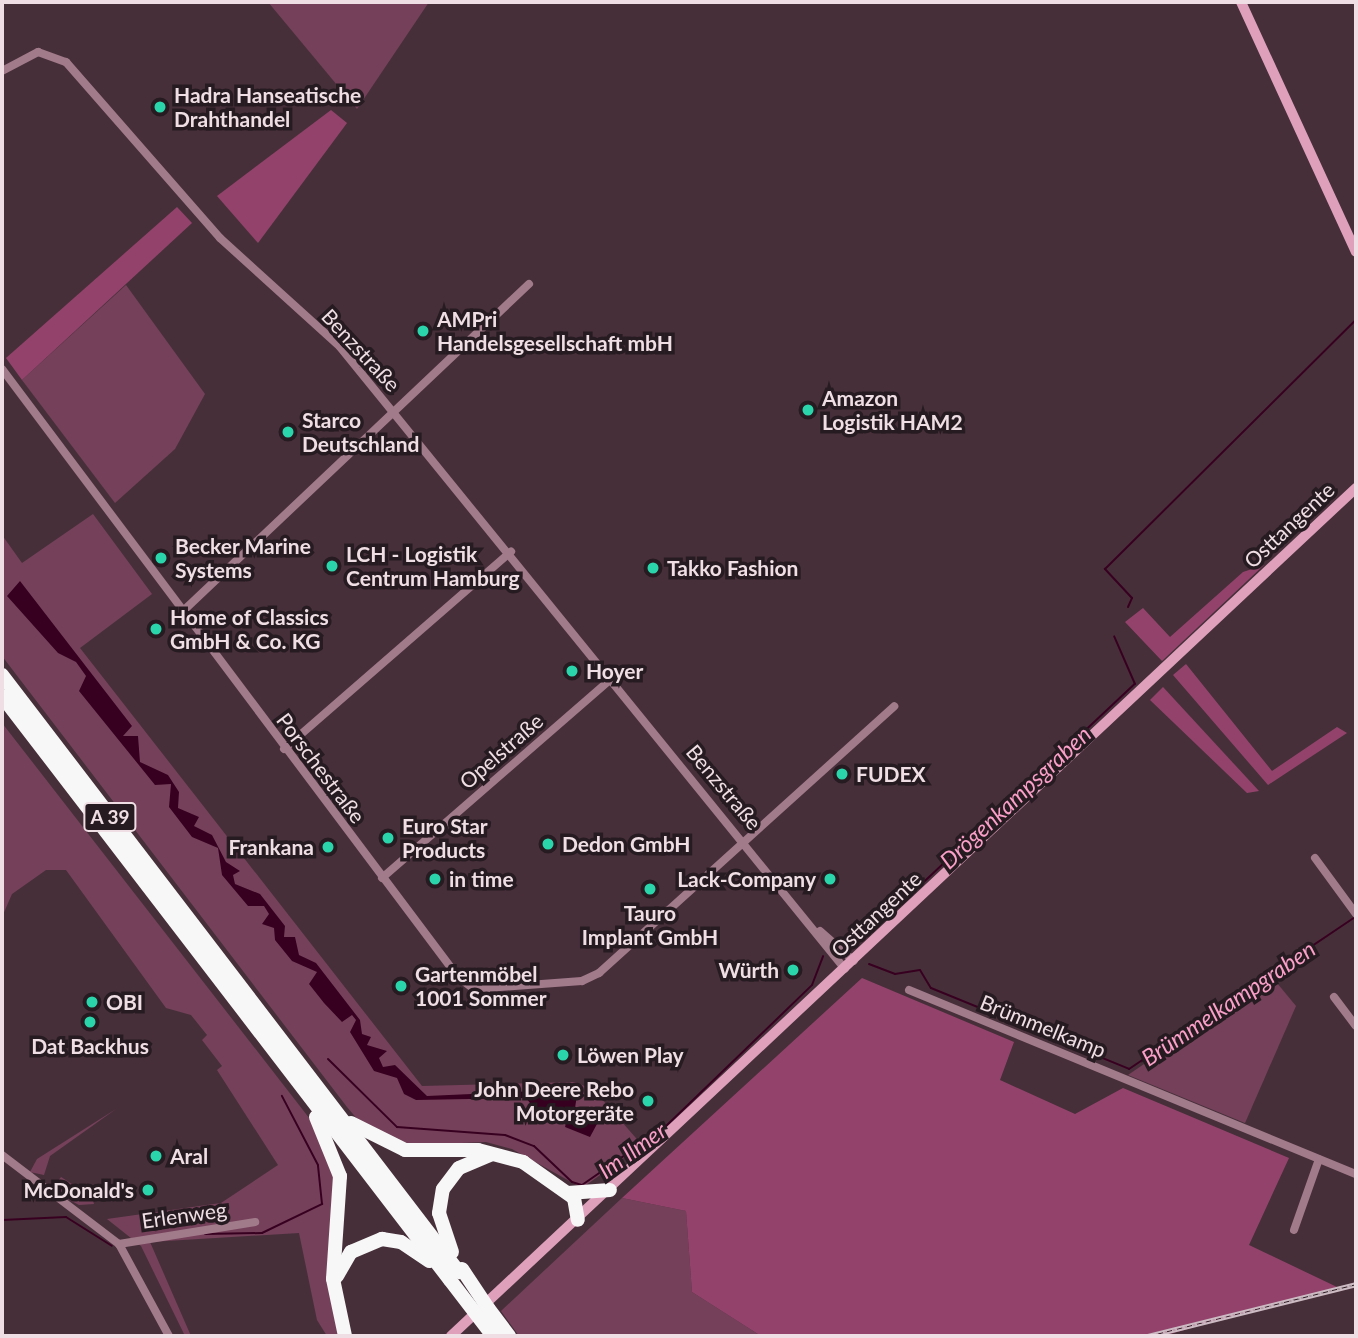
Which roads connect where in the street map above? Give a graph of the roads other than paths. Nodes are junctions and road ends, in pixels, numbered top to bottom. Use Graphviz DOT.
graph roads {
  1 [pos="1241,2"];
  2 [pos="2,71"];
  3 [pos="1356,252"];
  4 [pos="529,284"];
  5 [pos="2,369"];
  6 [pos="392,409"];
  7 [pos="1356,488"];
  8 [pos="511,552"];
  9 [pos="181,613"];
  10 [pos="2,675"];
  11 [pos="611,679"];
  12 [pos="2,696"];
  13 [pos="894,706"];
  14 [pos="284,748"];
  15 [pos="743,838"];
  16 [pos="1315,858"];
  17 [pos="382,877"];
  18 [pos="1356,914"];
  19 [pos="818,930"];
  20 [pos="854,961"];
  21 [pos="845,969"];
  22 [pos="909,990"];
  23 [pos="1334,997"];
  24 [pos="1356,1026"];
  25 [pos="275,1052"];
  26 [pos="331,1105"];
  27 [pos="498,1154"];
  28 [pos="2,1155"];
  29 [pos="1319,1159"];
  30 [pos="1356,1174"];
  31 [pos="552,1182"];
  32 [pos="610,1189"];
  33 [pos="568,1193"];
  34 [pos="578,1220"];
  35 [pos="255,1222"];
  36 [pos="1294,1230"];
  37 [pos="119,1244"];
  38 [pos="457,1274"];
  39 [pos="335,1298"];
  40 [pos="503,1335"];
  41 [pos="169,1336"];
  42 [pos="345,1336"];
  43 [pos="451,1336"];
  1 -- 3 [label="street"];
  2 -- 6 [label="street, Benzstraße"];
  4 -- 6 [label="street"];
  5 -- 9 [label="street, Porschestraße"];
  6 -- 8 [label="street, Benzstraße"];
  6 -- 9 [label="street"];
  7 -- 20 [label="street, Osttangente"];
  8 -- 11 [label="street, Benzstraße"];
  8 -- 14 [label="street"];
  9 -- 14 [label="street, Porschestraße"];
  10 -- 26 [label="highway, A 39"];
  11 -- 15 [label="street, Benzstraße"];
  11 -- 17 [label="street, Opelstraße"];
  12 -- 25 [label="highway, A 39"];
  13 -- 15 [label="street"];
  14 -- 17 [label="street, Porschestraße"];
  15 -- 17 [label="street, Porschestraße"];
  15 -- 19 [label="street, Benzstraße"];
  16 -- 18 [label="street"];
  19 -- 20 [label="street, Benzstraße"];
  19 -- 21 [label="street, Benzstraße"];
  20 -- 21 [label="street, Osttangente"];
  21 -- 32 [label="street, Osttangente"];
  22 -- 29 [label="street, Brümmelkamp"];
  23 -- 24 [label="street"];
  25 -- 38 [label="highway, A 39"];
  25 -- 39 [label="highway"];
  26 -- 27 [label="highway"];
  26 -- 38 [label="highway, A 39"];
  27 -- 31 [label="highway"];
  27 -- 38 [label="highway"];
  28 -- 37 [label="street"];
  29 -- 30 [label="street, Brümmelkamp"];
  29 -- 36 [label="street"];
  31 -- 33 [label="highway"];
  31 -- 34 [label="highway"];
  32 -- 33 [label="highway"];
  32 -- 34 [label="street, Osttangente"];
  33 -- 34 [label="highway"];
  34 -- 43 [label="street, Osttangente"];
  35 -- 37 [label="street, Erlenweg"];
  37 -- 41 [label="street"];
  38 -- 39 [label="highway"];
  38 -- 40 [label="highway, A 39, bridge"];
  38 -- 40 [label="highway, A 39, bridge"];
  39 -- 42 [label="highway"];
}
